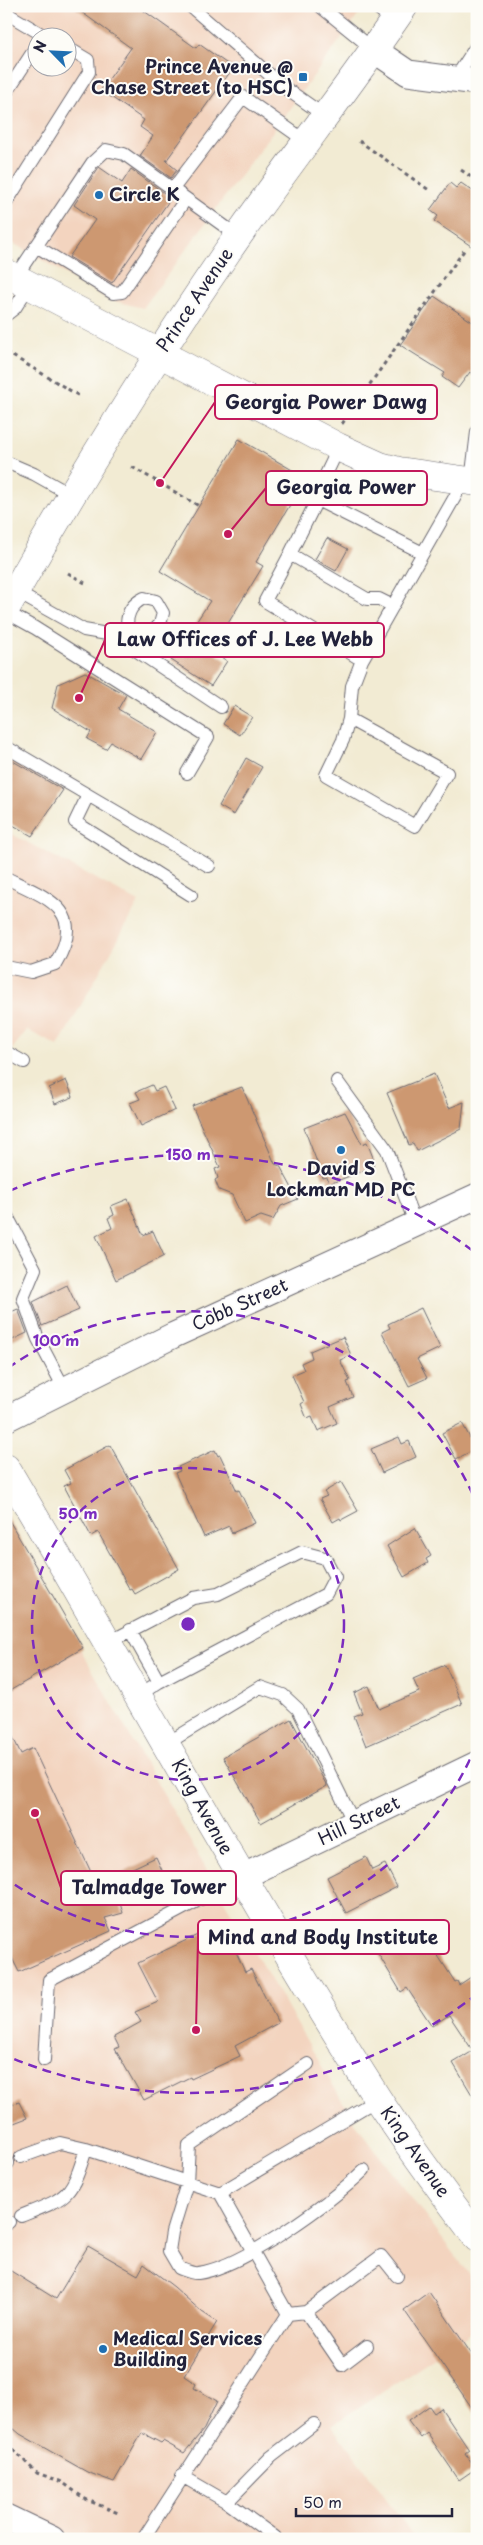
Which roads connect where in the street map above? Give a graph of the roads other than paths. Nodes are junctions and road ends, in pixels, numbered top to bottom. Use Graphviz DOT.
graph roads {
  1 [pos="190,6"];
  2 [pos="320,6"];
  3 [pos="391,11"];
  4 [pos="7,16"];
  5 [pos="28,29"];
  6 [pos="477,45"];
  7 [pos="374,50"];
  8 [pos="78,54"];
  9 [pos="28,60"];
  10 [pos="466,80"];
  11 [pos="6,93"];
  12 [pos="326,116"];
  13 [pos="307,142"];
  14 [pos="172,190"];
  15 [pos="186,200"];
  16 [pos="6,203"];
  17 [pos="238,236"];
  18 [pos="36,246"];
  19 [pos="17,279"];
  20 [pos="6,315"];
  21 [pos="159,353"];
  22 [pos="477,432"];
  23 [pos="337,440"];
  24 [pos="6,462"];
  25 [pos="469,481"];
  26 [pos="72,496"];
  27 [pos="317,500"];
  28 [pos="423,553"];
  29 [pos="290,554"];
  30 [pos="9,604"];
  31 [pos="393,606"];
  32 [pos="128,632"];
  33 [pos="113,635"];
  34 [pos="362,660"];
  35 [pos="221,707"];
  36 [pos="349,719"];
  37 [pos="6,747"];
  38 [pos="187,773"];
  39 [pos="88,795"];
  40 [pos="209,866"];
  41 [pos="6,878"];
  42 [pos="191,895"];
  43 [pos="6,967"];
  44 [pos="6,1052"];
  45 [pos="24,1062"];
  46 [pos="337,1081"];
  47 [pos="477,1196"];
  48 [pos="6,1214"];
  49 [pos="416,1225"];
  50 [pos="65,1390"];
  51 [pos="8,1413"];
  52 [pos="6,1468"];
  53 [pos="120,1636"];
  54 [pos="149,1689"];
  55 [pos="166,1744"];
  56 [pos="477,1764"];
  57 [pos="354,1823"];
  58 [pos="242,1877"];
  59 [pos="44,2060"];
  60 [pos="308,2064"];
  61 [pos="378,2099"];
  62 [pos="86,2149"];
  63 [pos="21,2157"];
  64 [pos="364,2170"];
  65 [pos="187,2183"];
  66 [pos="220,2194"];
  67 [pos="21,2216"];
  68 [pos="477,2238"];
  69 [pos="252,2252"];
  70 [pos="397,2276"];
  71 [pos="306,2312"];
  72 [pos="288,2314"];
  73 [pos="368,2346"];
  74 [pos="314,2424"];
  75 [pos="182,2476"];
  76 [pos="227,2502"];
  77 [pos="6,2517"];
  78 [pos="275,2537"];
  79 [pos="52,2539"];
  80 [pos="143,2539"];
  1 -- 12 [label="lane"];
  2 -- 7 [label="lane"];
  3 -- 7 [label="street, Prince Avenue"];
  4 -- 5 [label="lane"];
  6 -- 10 [label="lane"];
  7 -- 10 [label="street"];
  7 -- 12 [label="street, Prince Avenue"];
  8 -- 16 [label="lane"];
  9 -- 11 [label="lane"];
  12 -- 13 [label="street, Prince Avenue"];
  13 -- 14 [label="lane"];
  13 -- 17 [label="street, Prince Avenue"];
  14 -- 15 [label="lane"];
  14 -- 18 [label="lane"];
  15 -- 17 [label="lane"];
  15 -- 18 [label="lane"];
  17 -- 21 [label="street, Prince Avenue"];
  18 -- 19 [label="lane"];
  19 -- 20 [label="lane"];
  19 -- 21 [label="street"];
  21 -- 23 [label="street"];
  21 -- 26 [label="street, Prince Avenue"];
  22 -- 25 [label="lane"];
  23 -- 25 [label="street"];
  23 -- 27 [label="lane"];
  24 -- 26 [label="lane"];
  25 -- 28 [label="lane"];
  26 -- 30 [label="street, Prince Avenue"];
  27 -- 28 [label="lane"];
  27 -- 29 [label="lane"];
  28 -- 31 [label="lane"];
  29 -- 31 [label="lane"];
  29 -- 34 [label="lane"];
  30 -- 33 [label="lane"];
  30 -- 38 [label="lane"];
  31 -- 34 [label="lane"];
  32 -- 33 [label="lane"];
  33 -- 35 [label="lane"];
  34 -- 36 [label="lane"];
  36 -- 36 [label="lane"];
  37 -- 39 [label="lane"];
  39 -- 40 [label="lane"];
  39 -- 42 [label="lane"];
  41 -- 43 [label="lane"];
  44 -- 45 [label="lane"];
  46 -- 49 [label="lane"];
  47 -- 49 [label="street, Cobb Street"];
  48 -- 50 [label="lane"];
  49 -- 50 [label="street, Cobb Street"];
  50 -- 51 [label="street, Cobb Street"];
  52 -- 53 [label="street, King Avenue"];
  53 -- 54 [label="street, King Avenue"];
  53 -- 54 [label="lane"];
  54 -- 55 [label="street, King Avenue"];
  55 -- 57 [label="lane"];
  55 -- 58 [label="street, King Avenue"];
  56 -- 57 [label="street, Hill Street"];
  57 -- 58 [label="street, Hill Street"];
  58 -- 59 [label="lane"];
  58 -- 61 [label="street, King Avenue"];
  60 -- 65 [label="lane"];
  61 -- 66 [label="lane"];
  61 -- 68 [label="street, King Avenue"];
  62 -- 63 [label="lane"];
  62 -- 65 [label="lane"];
  62 -- 67 [label="lane"];
  64 -- 69 [label="lane"];
  65 -- 66 [label="lane"];
  65 -- 69 [label="lane"];
  66 -- 69 [label="lane"];
  69 -- 72 [label="lane"];
  70 -- 71 [label="lane"];
  71 -- 72 [label="lane"];
  71 -- 73 [label="lane"];
  72 -- 75 [label="lane"];
  74 -- 76 [label="lane"];
  75 -- 76 [label="lane"];
  75 -- 80 [label="lane"];
  76 -- 78 [label="lane"];
  77 -- 79 [label="street"];
}
